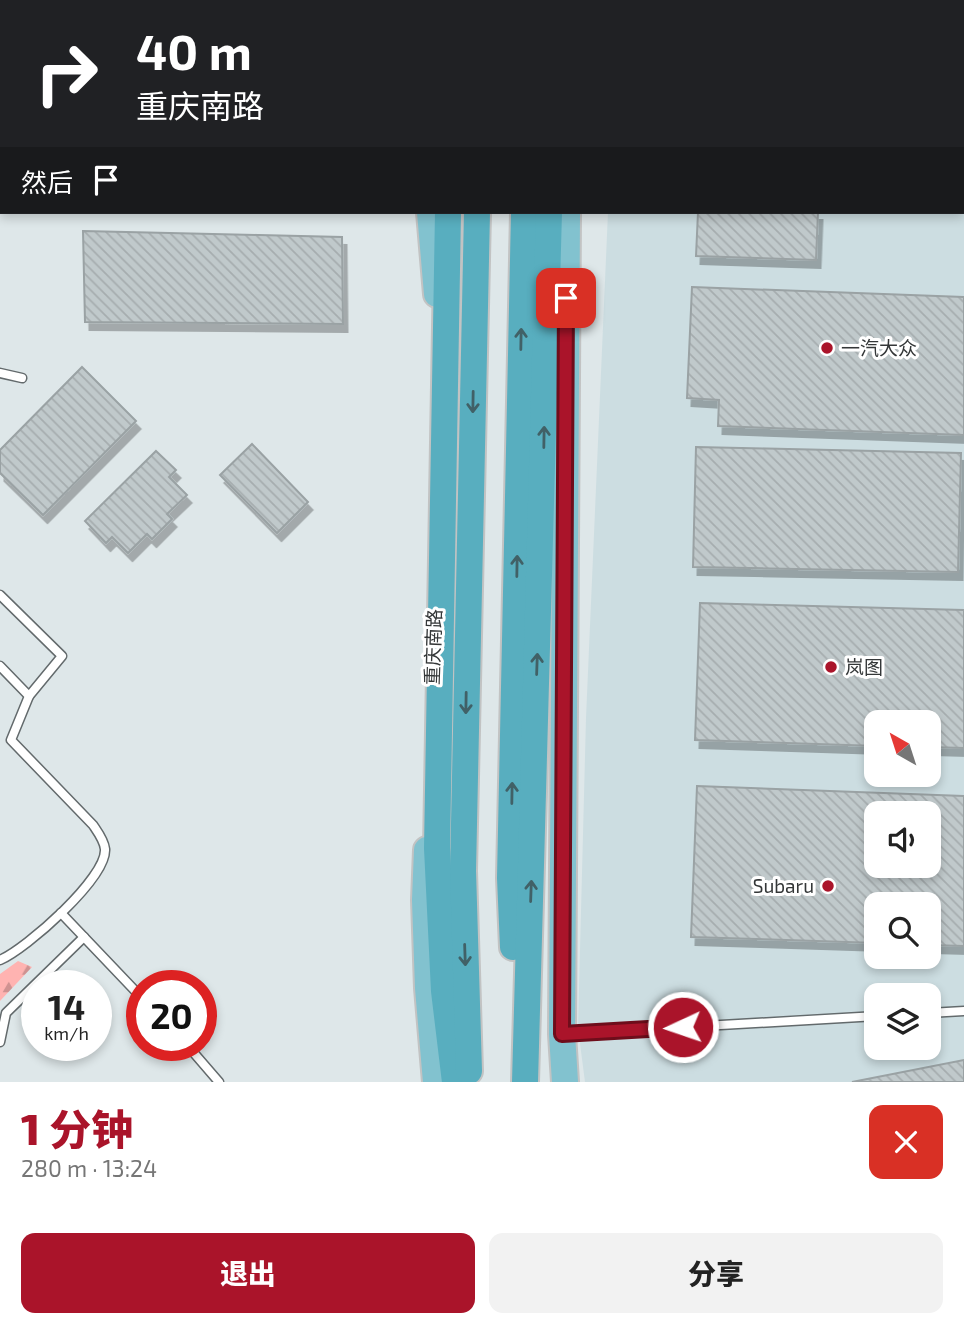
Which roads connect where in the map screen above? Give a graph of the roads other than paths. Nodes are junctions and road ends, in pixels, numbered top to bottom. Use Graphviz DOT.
graph roads {
  1 [pos="430,214"];
  2 [pos="448,214"];
  3 [pos="477,214"];
  4 [pos="524,214"];
  5 [pos="549,214"];
  6 [pos="567,214"];
  7 [pos="0,373"];
  8 [pos="22,378"];
  9 [pos="0,595"];
  10 [pos="0,666"];
  11 [pos="29,696"];
  12 [pos="61,913"];
  13 [pos="84,937"];
  14 [pos="0,960"];
  15 [pos="126,981"];
  16 [pos="964,1012"];
  17 [pos="941,1013"];
  18 [pos="864,1017"];
  19 [pos="562,1034"];
  20 [pos="0,1042"];
  21 [pos="201,1061"];
  22 [pos="219,1082"];
  23 [pos="436,1082"];
  24 [pos="455,1082"];
  25 [pos="469,1082"];
  26 [pos="519,1082"];
  27 [pos="525,1082"];
  28 [pos="565,1082"];
  1 -- 23 [label="main road, 重庆南路"];
  2 -- 24 [label="highway"];
  3 -- 25 [label="highway, one-way"];
  26 -- 4 [label="highway, one-way"];
  27 -- 5 [label="highway, one-way"];
  6 -- 19 [label="main road"];
  7 -- 8 [label="lane"];
  9 -- 11 [label="lane"];
  10 -- 11 [label="lane"];
  11 -- 12 [label="lane"];
  12 -- 13 [label="lane"];
  12 -- 14 [label="lane"];
  13 -- 15 [label="lane"];
  13 -- 20 [label="lane"];
  16 -- 17 [label="lane"];
  18 -- 19 [label="lane"];
  19 -- 28 [label="main road"];
  21 -- 22 [label="lane"];
}
